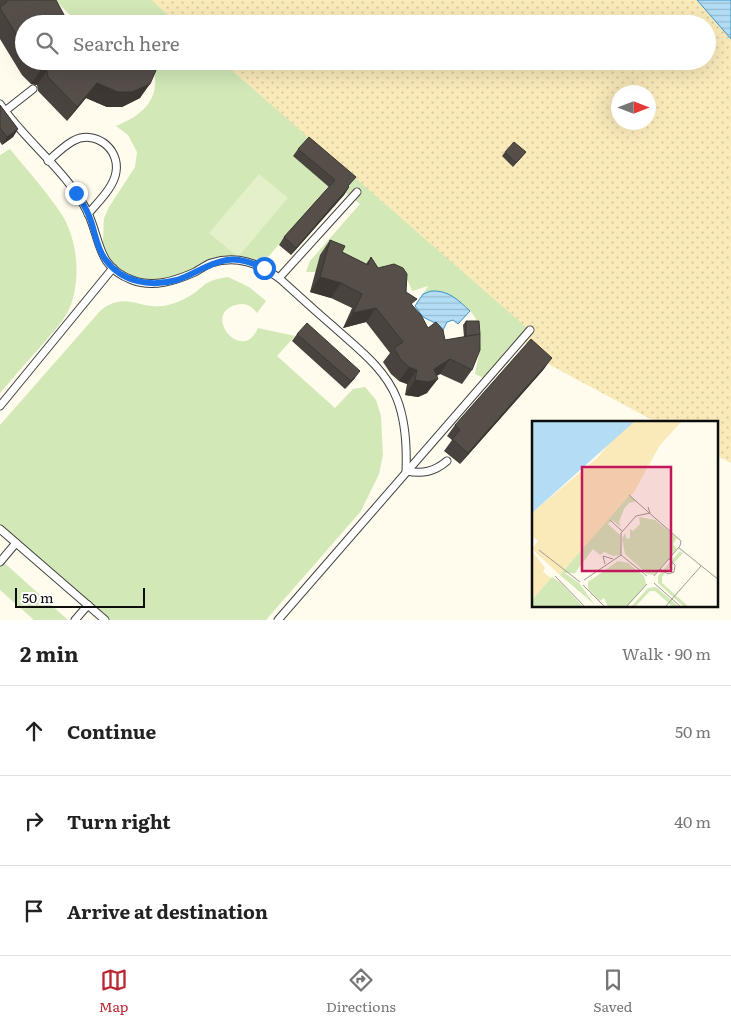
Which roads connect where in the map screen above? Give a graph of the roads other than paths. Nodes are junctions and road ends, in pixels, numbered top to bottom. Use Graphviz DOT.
graph roads {
  1 [pos="33,89"];
  2 [pos="0,104"];
  3 [pos="5,111"];
  4 [pos="48,161"];
  5 [pos="357,192"];
  6 [pos="88,214"];
  7 [pos="113,268"];
  8 [pos="279,278"];
  9 [pos="530,330"];
  10 [pos="0,406"];
  11 [pos="447,461"];
  12 [pos="406,471"];
  13 [pos="0,529"];
  14 [pos="16,543"];
  15 [pos="0,562"];
  16 [pos="88,605"];
  17 [pos="75,620"];
  18 [pos="105,620"];
  19 [pos="278,620"];
  1 -- 3 [label="lane"];
  2 -- 3 [label="lane"];
  3 -- 4 [label="lane"];
  4 -- 6 [label="lane"];
  4 -- 6 [label="lane"];
  5 -- 8 [label="lane"];
  6 -- 7 [label="lane"];
  7 -- 8 [label="lane"];
  7 -- 10 [label="lane"];
  8 -- 12 [label="lane"];
  9 -- 12 [label="lane"];
  11 -- 12 [label="lane"];
  12 -- 19 [label="lane"];
  13 -- 14 [label="lane"];
  14 -- 15 [label="lane"];
  14 -- 16 [label="lane"];
  16 -- 17 [label="lane"];
  16 -- 18 [label="lane"];
}
